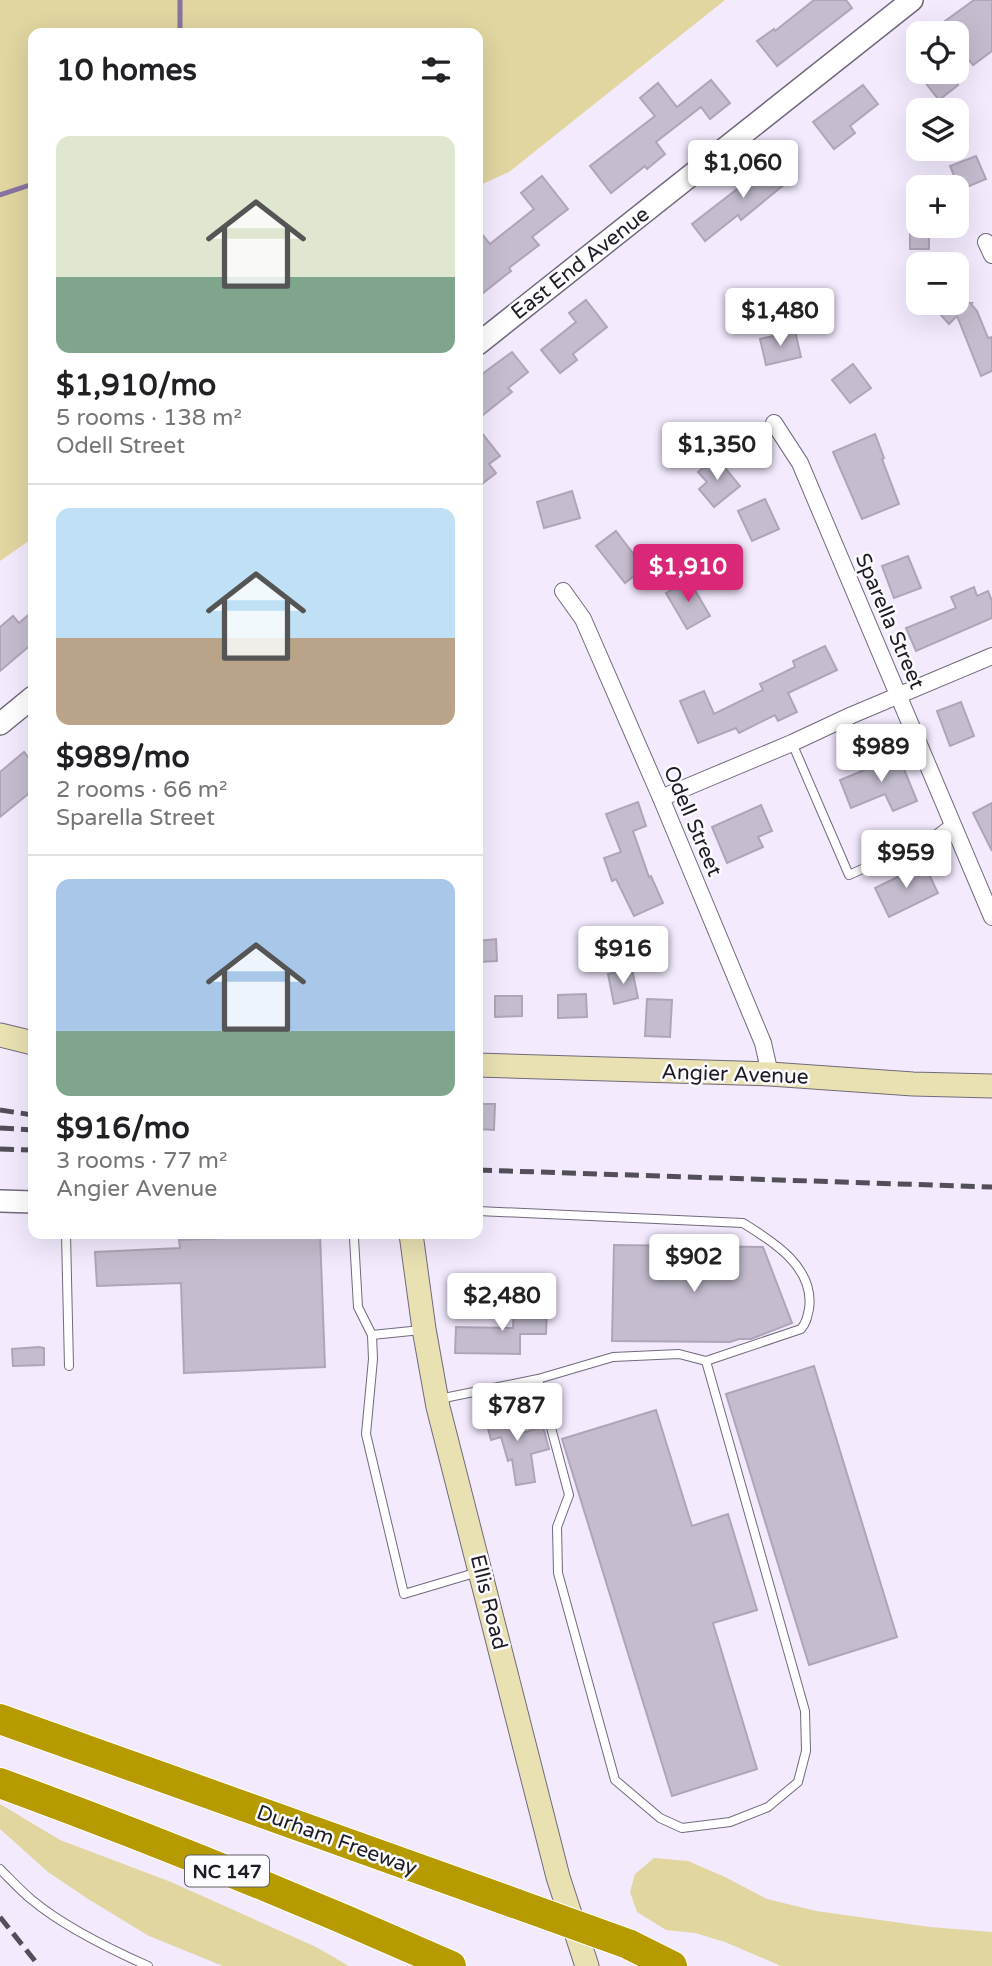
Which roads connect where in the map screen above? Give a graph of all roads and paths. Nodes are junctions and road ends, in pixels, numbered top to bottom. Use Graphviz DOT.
graph roads {
  1 [pos="912,0"];
  2 [pos="483,340"];
  3 [pos="774,423"];
  4 [pos="563,591"];
  5 [pos="992,656"];
  6 [pos="899,695"];
  7 [pos="28,701"];
  8 [pos="0,724"];
  9 [pos="792,743"];
  10 [pos="661,798"];
  11 [pos="952,822"];
  12 [pos="992,917"];
  13 [pos="0,1035"];
  14 [pos="28,1042"];
  15 [pos="483,1065"];
  16 [pos="770,1074"];
  17 [pos="992,1086"];
  18 [pos="0,1201"];
  19 [pos="28,1202"];
  20 [pos="483,1211"];
  21 [pos="66,1239"];
  22 [pos="354,1239"];
  23 [pos="412,1239"];
  24 [pos="424,1329"];
  25 [pos="372,1335"];
  26 [pos="706,1361"];
  27 [pos="69,1366"];
  28 [pos="538,1379"];
  29 [pos="436,1400"];
  30 [pos="481,1571"];
  31 [pos="0,1720"];
  32 [pos="0,1783"];
  33 [pos="0,1869"];
  34 [pos="148,1966"];
  35 [pos="451,1966"];
  36 [pos="587,1966"];
  37 [pos="672,1966"];
  1 -- 2 [label="street, East End Avenue"];
  3 -- 6 [label="street, Sparella Street"];
  4 -- 10 [label="street, Odell Street"];
  5 -- 6 [label="street"];
  6 -- 9 [label="street"];
  6 -- 11 [label="street, Sparella Street"];
  7 -- 8 [label="street"];
  9 -- 10 [label="street"];
  9 -- 11 [label="lane"];
  10 -- 16 [label="street, Odell Street"];
  11 -- 12 [label="street, Sparella Street"];
  13 -- 14 [label="main road"];
  15 -- 16 [label="main road, Angier Avenue"];
  16 -- 17 [label="main road, Angier Avenue"];
  18 -- 19 [label="street"];
  20 -- 26 [label="lane"];
  21 -- 27 [label="lane"];
  22 -- 25 [label="lane"];
  23 -- 24 [label="main road, Ellis Road"];
  24 -- 25 [label="lane"];
  24 -- 29 [label="main road, Ellis Road"];
  25 -- 30 [label="lane"];
  26 -- 28 [label="lane"];
  26 -- 28 [label="lane"];
  28 -- 29 [label="lane"];
  29 -- 30 [label="main road, Ellis Road"];
  30 -- 36 [label="main road, Ellis Road"];
  31 -- 37 [label="highway, Durham Freeway, bridge"];
  32 -- 35 [label="highway, NC 147"];
  33 -- 34 [label="lane"];
}
